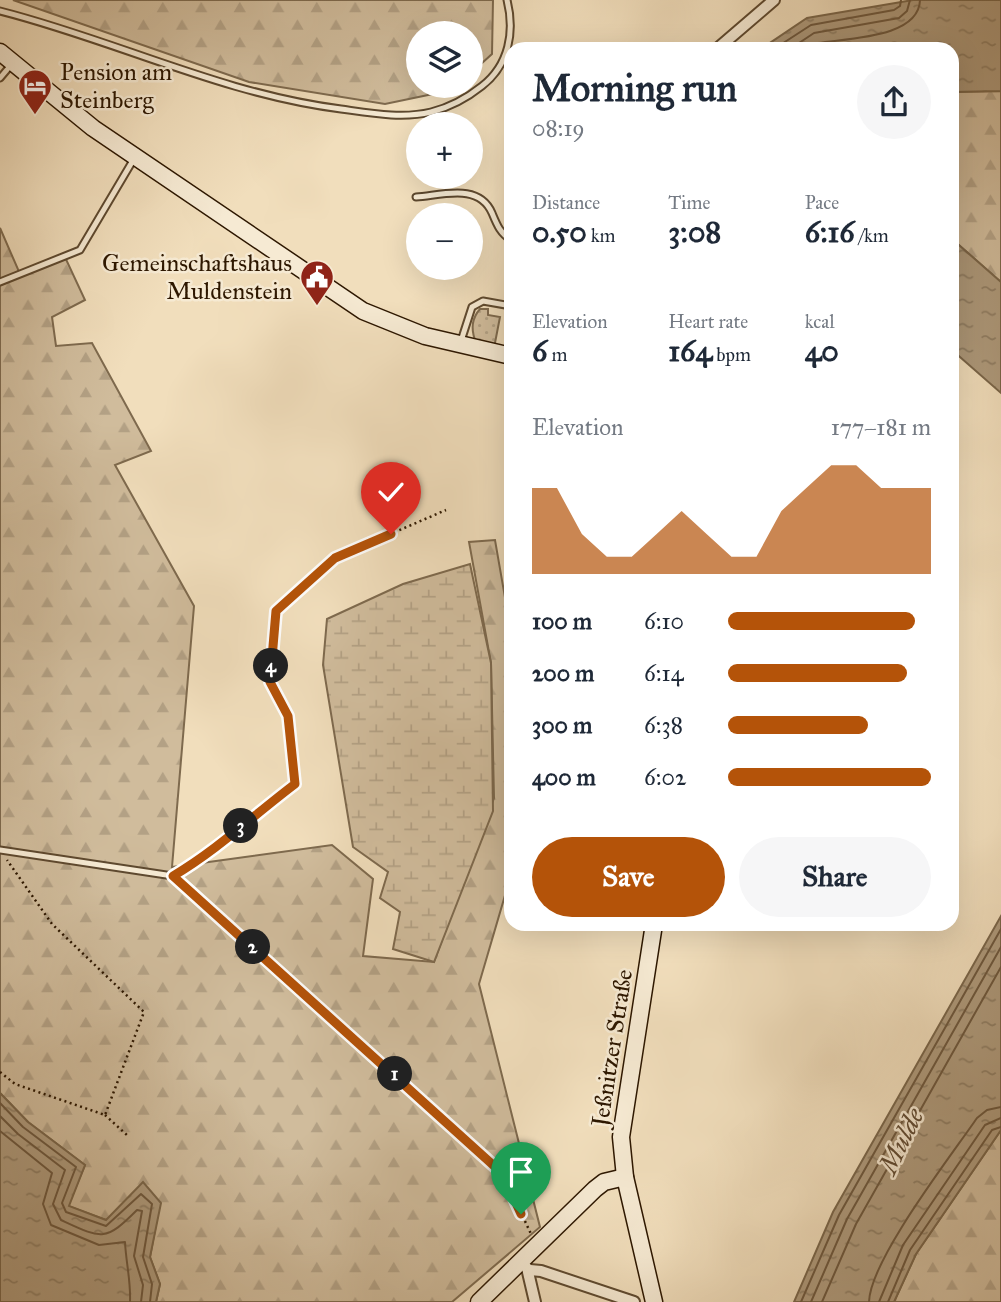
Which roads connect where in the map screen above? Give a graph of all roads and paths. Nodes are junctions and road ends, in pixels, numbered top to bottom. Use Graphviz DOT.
graph roads {
  1 [pos="507,0"];
  2 [pos="774,0"];
  3 [pos="0,11"];
  4 [pos="510,42"];
  5 [pos="725,42"];
  6 [pos="504,56"];
  7 [pos="6,58"];
  8 [pos="0,78"];
  9 [pos="135,157"];
  10 [pos="416,197"];
  11 [pos="504,236"];
  12 [pos="0,282"];
  13 [pos="504,305"];
  14 [pos="460,346"];
  15 [pos="504,355"];
  16 [pos="446,510"];
  17 [pos="0,850"];
  18 [pos="173,876"];
  19 [pos="653,931"];
  20 [pos="0,1072"];
  21 [pos="105,1115"];
  22 [pos="128,1136"];
  23 [pos="625,1177"];
  24 [pos="537,1247"];
  25 [pos="525,1267"];
  26 [pos="479,1302"];
  27 [pos="535,1302"];
  28 [pos="634,1302"];
  29 [pos="654,1302"];
  1 -- 4 [label="lane"];
  2 -- 5 [label="street"];
  3 -- 6 [label="lane"];
  7 -- 8 [label="lane"];
  7 -- 9 [label="main road"];
  9 -- 12 [label="lane"];
  9 -- 14 [label="main road"];
  10 -- 11 [label="lane"];
  13 -- 14 [label="lane"];
  14 -- 15 [label="main road"];
  16 -- 18 [label="path"];
  17 -- 18 [label="lane"];
  17 -- 21 [label="path"];
  18 -- 24 [label="path"];
  19 -- 23 [label="main road, Jeßnitzer Straße"];
  20 -- 21 [label="path"];
  21 -- 22 [label="path"];
  23 -- 24 [label="main road"];
  23 -- 29 [label="main road, Jeßnitzer Straße"];
  24 -- 25 [label="main road"];
  25 -- 26 [label="main road"];
  25 -- 27 [label="street"];
  25 -- 28 [label="street"];
}
